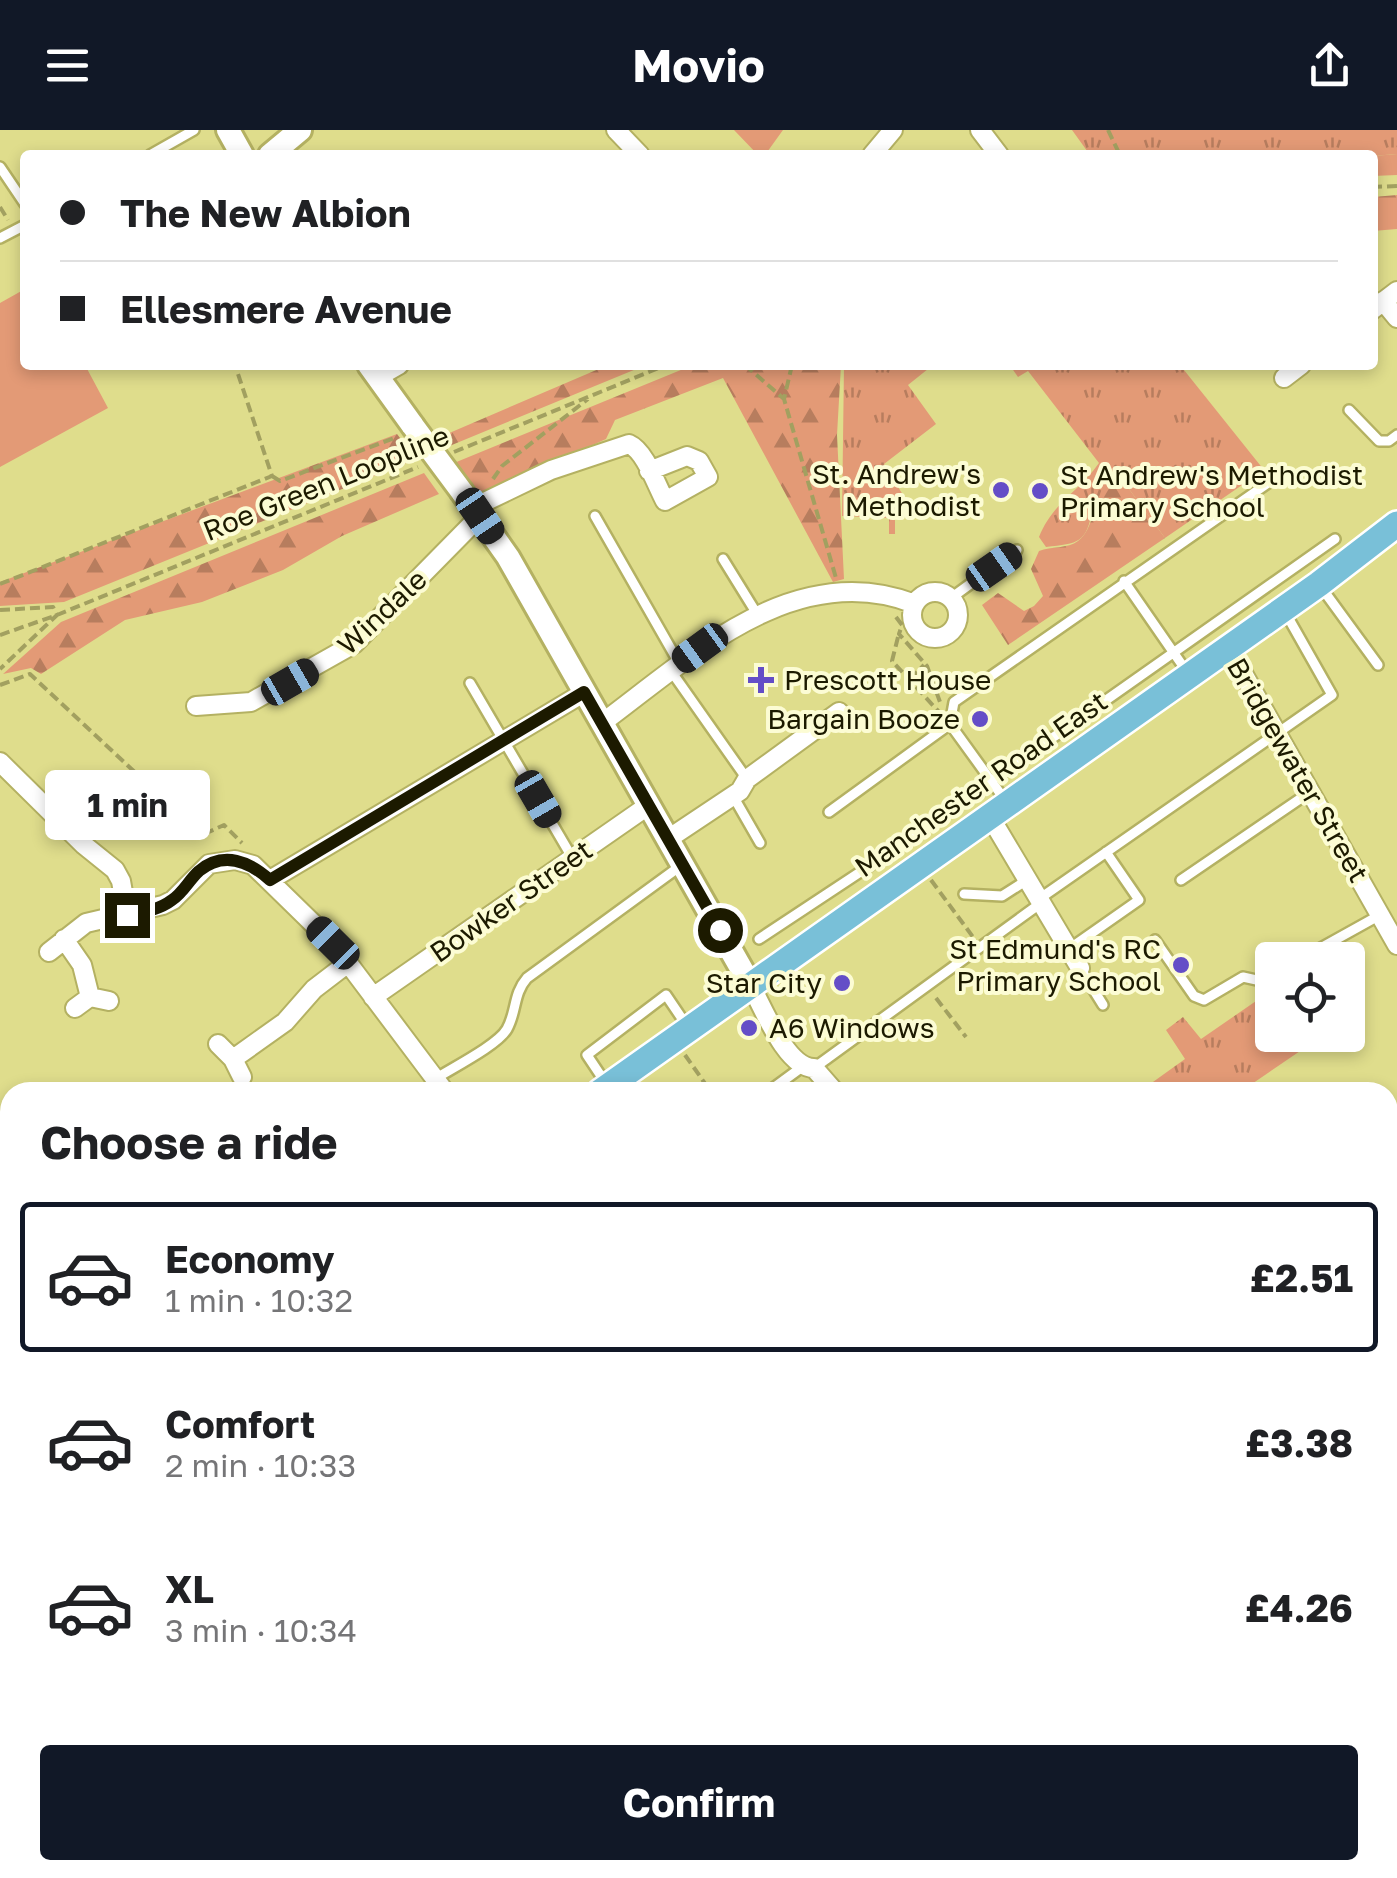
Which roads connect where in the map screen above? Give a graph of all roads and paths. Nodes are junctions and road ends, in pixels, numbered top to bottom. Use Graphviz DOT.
graph roads {
  1 [pos="194,130"];
  2 [pos="300,130"];
  3 [pos="616,130"];
  4 [pos="892,130"];
  5 [pos="980,130"];
  6 [pos="159,150"];
  7 [pos="276,150"];
  8 [pos="635,150"];
  9 [pos="876,150"];
  10 [pos="995,150"];
  11 [pos="0,167"];
  12 [pos="20,197"];
  13 [pos="1384,301"];
  14 [pos="1397,318"];
  15 [pos="238,370"];
  16 [pos="654,370"];
  17 [pos="752,370"];
  18 [pos="791,370"];
  19 [pos="373,371"];
  20 [pos="593,395"];
  21 [pos="784,398"];
  22 [pos="1349,410"];
  23 [pos="412,424"];
  24 [pos="1397,434"];
  25 [pos="446,456"];
  26 [pos="427,463"];
  27 [pos="649,472"];
  28 [pos="1281,474"];
  29 [pos="272,476"];
  30 [pos="475,504"];
  31 [pos="595,516"];
  32 [pos="1397,524"];
  33 [pos="1335,539"];
  34 [pos="1017,550"];
  35 [pos="1308,558"];
  36 [pos="723,560"];
  37 [pos="1324,580"];
  38 [pos="1124,581"];
  39 [pos="0,584"];
  40 [pos="840,592"];
  41 [pos="881,594"];
  42 [pos="951,598"];
  43 [pos="915,604"];
  44 [pos="1282,609"];
  45 [pos="0,610"];
  46 [pos="58,614"];
  47 [pos="756,614"];
  48 [pos="899,634"];
  49 [pos="0,635"];
  50 [pos="1228,647"];
  51 [pos="1174,652"];
  52 [pos="926,664"];
  53 [pos="1378,665"];
  54 [pos="675,667"];
  55 [pos="0,669"];
  56 [pos="1189,674"];
  57 [pos="910,679"];
  58 [pos="470,683"];
  59 [pos="0,686"];
  60 [pos="216,687"];
  61 [pos="584,692"];
  62 [pos="840,712"];
  63 [pos="602,724"];
  64 [pos="950,724"];
  65 [pos="1276,733"];
  66 [pos="504,739"];
  67 [pos="0,764"];
  68 [pos="748,780"];
  69 [pos="991,781"];
  70 [pos="1310,792"];
  71 [pos="733,796"];
  72 [pos="649,805"];
  73 [pos="998,809"];
  74 [pos="828,812"];
  75 [pos="668,839"];
  76 [pos="760,843"];
  77 [pos="1106,852"];
  78 [pos="572,859"];
  79 [pos="245,862"];
  80 [pos="683,864"];
  81 [pos="919,864"];
  82 [pos="270,880"];
  83 [pos="1027,880"];
  84 [pos="1182,880"];
  85 [pos="964,894"];
  86 [pos="1040,901"];
  87 [pos="127,915"];
  88 [pos="1380,915"];
  89 [pos="64,939"];
  90 [pos="760,940"];
  91 [pos="1155,940"];
  92 [pos="1331,942"];
  93 [pos="1397,945"];
  94 [pos="980,947"];
  95 [pos="1069,949"];
  96 [pos="48,952"];
  97 [pos="348,962"];
  98 [pos="1080,968"];
  99 [pos="1255,980"];
  100 [pos="750,984"];
  101 [pos="926,986"];
  102 [pos="373,997"];
  103 [pos="92,1002"];
  104 [pos="1103,1005"];
  105 [pos="681,1034"];
  106 [pos="966,1038"];
  107 [pos="218,1044"];
  108 [pos="233,1059"];
  109 [pos="808,1067"];
  110 [pos="242,1077"];
  111 [pos="437,1082"];
  112 [pos="445,1082"];
  113 [pos="600,1082"];
  114 [pos="615,1082"];
  115 [pos="705,1082"];
  116 [pos="784,1082"];
  117 [pos="824,1082"];
  1 -- 6 [label="lane"];
  2 -- 7 [label="street"];
  3 -- 8 [label="street"];
  4 -- 9 [label="street"];
  5 -- 10 [label="street"];
  11 -- 12 [label="lane"];
  13 -- 14 [label="street"];
  15 -- 29 [label="path"];
  16 -- 20 [label="path, Roe Green Loopline"];
  17 -- 21 [label="path"];
  18 -- 21 [label="path"];
  19 -- 23 [label="street"];
  20 -- 25 [label="path, Roe Green Loopline"];
  20 -- 30 [label="path"];
  21 -- 40 [label="path"];
  22 -- 24 [label="lane"];
  23 -- 29 [label="path"];
  23 -- 30 [label="street, bridge"];
  26 -- 46 [label="path, Roe Green Loopline"];
  27 -- 30 [label="street, Windale"];
  28 -- 38 [label="lane"];
  29 -- 39 [label="path"];
  30 -- 60 [label="street, Windale"];
  30 -- 61 [label="street"];
  31 -- 54 [label="lane"];
  32 -- 37 [label="main road, Manchester Road East"];
  33 -- 35 [label="lane"];
  34 -- 42 [label="lane"];
  35 -- 37 [label="lane"];
  35 -- 51 [label="lane"];
  36 -- 47 [label="lane"];
  37 -- 44 [label="main road, Manchester Road East"];
  37 -- 53 [label="lane"];
  38 -- 51 [label="lane"];
  38 -- 64 [label="lane"];
  40 -- 41 [label="street"];
  40 -- 47 [label="street"];
  41 -- 43 [label="street"];
  41 -- 48 [label="path"];
  42 -- 43 [label="street"];
  42 -- 43 [label="street"];
  44 -- 50 [label="main road, Manchester Road East"];
  44 -- 65 [label="lane"];
  45 -- 46 [label="path"];
  46 -- 49 [label="path, Roe Green Loopline"];
  46 -- 55 [label="path"];
  47 -- 54 [label="street"];
  48 -- 52 [label="path"];
  48 -- 57 [label="path"];
  50 -- 56 [label="main road, Manchester Road East"];
  50 -- 65 [label="street, Bridgewater Street"];
  51 -- 56 [label="lane"];
  51 -- 69 [label="lane"];
  52 -- 57 [label="path"];
  52 -- 64 [label="path"];
  54 -- 63 [label="street"];
  54 -- 68 [label="lane"];
  56 -- 73 [label="main road, Manchester Road East"];
  57 -- 64 [label="path"];
  58 -- 66 [label="lane"];
  59 -- 79 [label="path"];
  61 -- 63 [label="street"];
  61 -- 66 [label="street"];
  62 -- 68 [label="street"];
  63 -- 72 [label="street"];
  64 -- 69 [label="lane"];
  64 -- 74 [label="lane"];
  65 -- 70 [label="street, Bridgewater Street"];
  65 -- 77 [label="lane"];
  66 -- 78 [label="lane"];
  66 -- 82 [label="street"];
  67 -- 87 [label="street"];
  68 -- 71 [label="street"];
  69 -- 73 [label="lane"];
  69 -- 90 [label="lane"];
  70 -- 84 [label="lane"];
  70 -- 88 [label="street, Bridgewater Street"];
  71 -- 75 [label="street"];
  71 -- 76 [label="lane"];
  72 -- 75 [label="street"];
  72 -- 78 [label="street, Bowker Street"];
  73 -- 81 [label="main road, Manchester Road East"];
  73 -- 83 [label="street"];
  75 -- 80 [label="street"];
  77 -- 86 [label="lane"];
  77 -- 95 [label="lane"];
  78 -- 102 [label="street, Bowker Street"];
  79 -- 82 [label="street"];
  79 -- 87 [label="street"];
  80 -- 100 [label="street"];
  80 -- 112 [label="lane"];
  81 -- 94 [label="path"];
  81 -- 100 [label="main road, Manchester Road East"];
  82 -- 97 [label="street"];
  83 -- 85 [label="lane"];
  83 -- 86 [label="street"];
  86 -- 94 [label="lane"];
  86 -- 95 [label="street"];
  87 -- 89 [label="street"];
  88 -- 92 [label="lane"];
  88 -- 93 [label="street, Bridgewater Street"];
  89 -- 96 [label="street"];
  89 -- 103 [label="street"];
  91 -- 99 [label="lane"];
  94 -- 101 [label="lane"];
  95 -- 98 [label="street"];
  97 -- 102 [label="street"];
  97 -- 108 [label="street"];
  98 -- 104 [label="lane"];
  100 -- 105 [label="main road, Manchester Road East"];
  100 -- 109 [label="street"];
  101 -- 106 [label="path"];
  101 -- 109 [label="lane"];
  102 -- 111 [label="street"];
  105 -- 113 [label="lane"];
  105 -- 114 [label="main road, Manchester Road East"];
  105 -- 115 [label="path"];
  107 -- 108 [label="street"];
  108 -- 110 [label="street"];
  109 -- 116 [label="lane"];
  109 -- 117 [label="street"];
}
